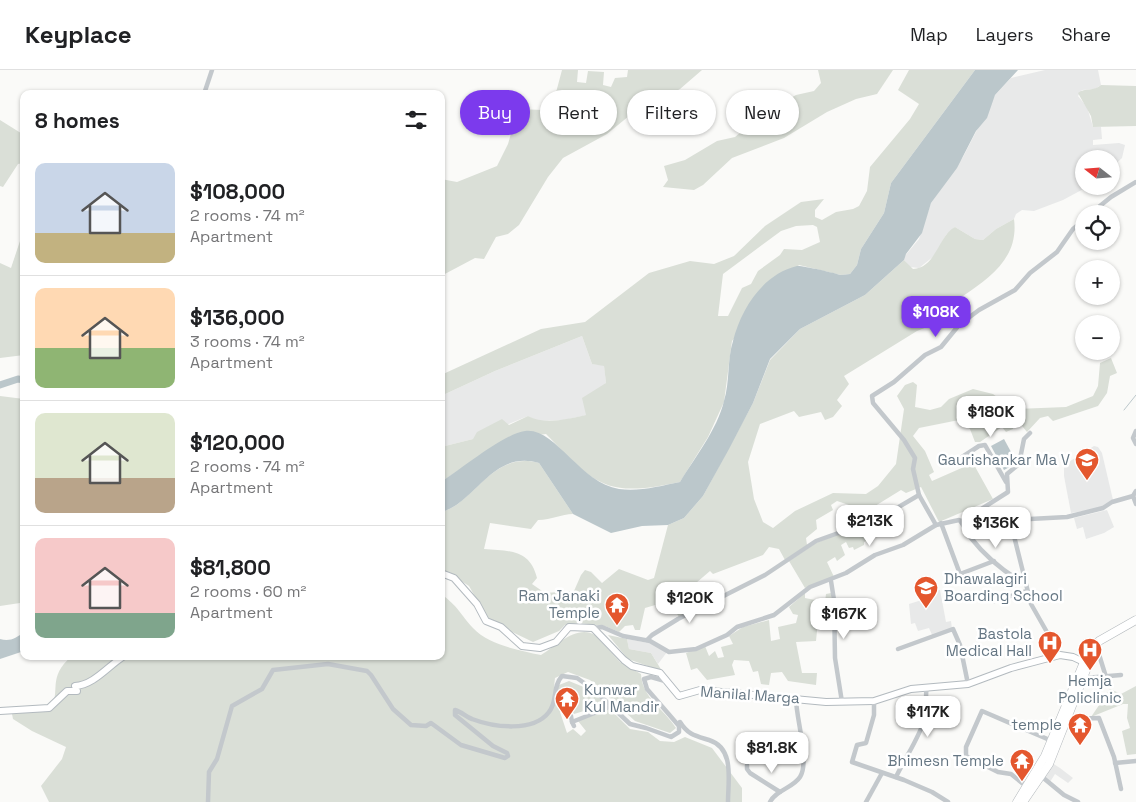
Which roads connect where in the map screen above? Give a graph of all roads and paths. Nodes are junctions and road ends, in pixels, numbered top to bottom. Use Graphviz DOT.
graph roads {
  1 [pos="212,70"];
  2 [pos="205,90"];
  3 [pos="1136,182"];
  4 [pos="1103,205"];
  5 [pos="1075,228"];
  6 [pos="1136,432"];
  7 [pos="1030,433"];
  8 [pos="1136,444"];
  9 [pos="956,461"];
  10 [pos="1007,483"];
  11 [pos="1135,494"];
  12 [pos="919,495"];
  13 [pos="1136,504"];
  14 [pos="1010,520"];
  15 [pos="961,522"];
  16 [pos="941,523"];
  17 [pos="936,525"];
  18 [pos="994,561"];
  19 [pos="445,575"];
  20 [pos="831,581"];
  21 [pos="1025,584"];
  22 [pos="1027,591"];
  23 [pos="994,601"];
  24 [pos="1136,620"];
  25 [pos="1136,624"];
  26 [pos="593,628"];
  27 [pos="647,640"];
  28 [pos="1097,648"];
  29 [pos="898,649"];
  30 [pos="1060,655"];
  31 [pos="119,660"];
  32 [pos="1086,663"];
  33 [pos="1080,675"];
  34 [pos="1120,675"];
  35 [pos="1106,677"];
  36 [pos="668,682"];
  37 [pos="968,684"];
  38 [pos="927,688"];
  39 [pos="796,699"];
  40 [pos="874,701"];
  41 [pos="842,702"];
  42 [pos="612,706"];
  43 [pos="0,711"];
  44 [pos="567,712"];
  45 [pos="669,714"];
  46 [pos="1068,719"];
  47 [pos="1052,741"];
  48 [pos="1136,761"];
  49 [pos="1115,763"];
  50 [pos="747,765"];
  51 [pos="1044,766"];
  52 [pos="882,773"];
  53 [pos="1041,776"];
  54 [pos="896,777"];
  55 [pos="1026,787"];
  56 [pos="1121,789"];
  57 [pos="780,792"];
  58 [pos="208,802"];
  59 [pos="728,802"];
  60 [pos="770,802"];
  61 [pos="866,802"];
  62 [pos="948,802"];
  63 [pos="1017,802"];
  64 [pos="1023,802"];
  65 [pos="1078,802"];
  1 -- 2 [label="street"];
  3 -- 4 [label="street"];
  5 -- 12 [label="street"];
  6 -- 8 [label="street"];
  7 -- 10 [label="street"];
  9 -- 10 [label="street"];
  10 -- 15 [label="street"];
  11 -- 13 [label="street"];
  11 -- 14 [label="street"];
  12 -- 17 [label="street"];
  12 -- 27 [label="street"];
  14 -- 15 [label="street"];
  14 -- 21 [label="street"];
  15 -- 16 [label="street"];
  15 -- 18 [label="street"];
  16 -- 17 [label="street"];
  16 -- 18 [label="street"];
  17 -- 20 [label="street"];
  18 -- 21 [label="street"];
  19 -- 26 [label="street"];
  20 -- 27 [label="street"];
  20 -- 41 [label="street"];
  21 -- 22 [label="street"];
  22 -- 23 [label="street"];
  22 -- 30 [label="street"];
  24 -- 32 [label="highway"];
  25 -- 28 [label="highway"];
  26 -- 27 [label="street"];
  26 -- 36 [label="street, Manilal Marga"];
  28 -- 32 [label="highway"];
  28 -- 35 [label="street"];
  29 -- 37 [label="street"];
  30 -- 32 [label="street, Manilal Marga"];
  30 -- 37 [label="street, Manilal Marga"];
  31 -- 43 [label="street"];
  32 -- 33 [label="highway"];
  33 -- 35 [label="street"];
  33 -- 46 [label="highway"];
  33 -- 47 [label="highway"];
  34 -- 35 [label="street"];
  36 -- 39 [label="street, Manilal Marga"];
  36 -- 45 [label="street"];
  37 -- 38 [label="street, Manilal Marga"];
  38 -- 40 [label="street, Manilal Marga"];
  38 -- 54 [label="street"];
  39 -- 41 [label="street, Manilal Marga"];
  39 -- 57 [label="street"];
  40 -- 41 [label="street, Manilal Marga"];
  40 -- 52 [label="street"];
  42 -- 44 [label="street"];
  42 -- 45 [label="street"];
  42 -- 58 [label="street"];
  45 -- 59 [label="street"];
  46 -- 49 [label="street"];
  46 -- 51 [label="highway"];
  47 -- 51 [label="highway"];
  47 -- 55 [label="street"];
  48 -- 49 [label="street"];
  49 -- 56 [label="street"];
  50 -- 57 [label="street"];
  51 -- 53 [label="highway"];
  51 -- 55 [label="highway"];
  52 -- 54 [label="street"];
  52 -- 61 [label="street"];
  53 -- 64 [label="highway"];
  53 -- 65 [label="street"];
  54 -- 62 [label="street"];
  55 -- 63 [label="highway"];
  57 -- 60 [label="street"];
}
